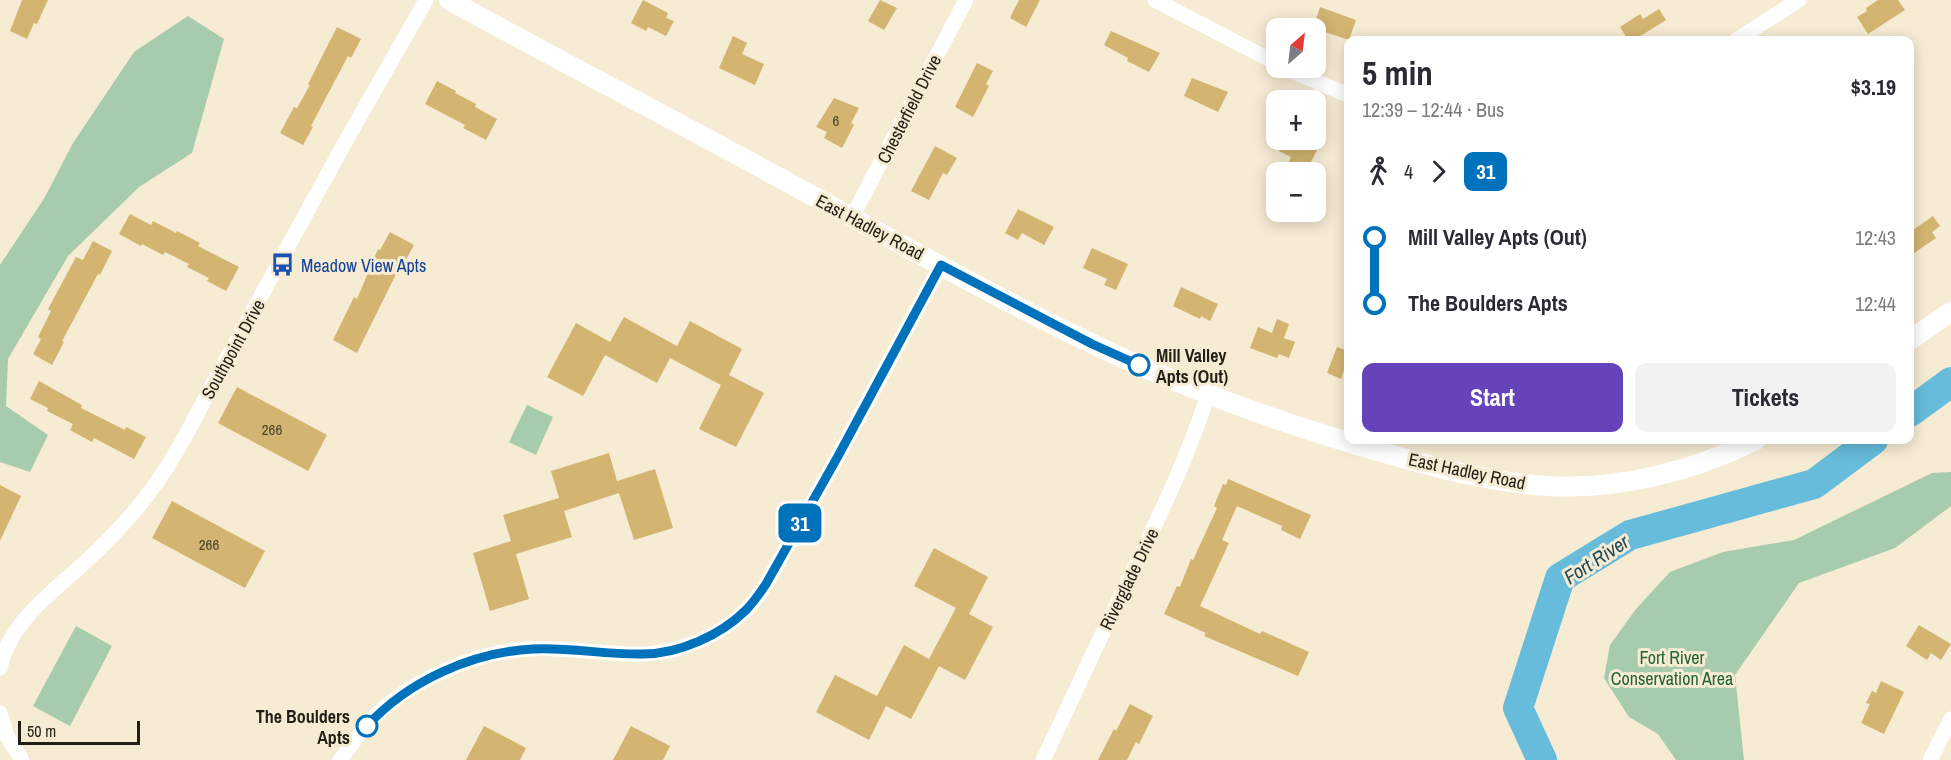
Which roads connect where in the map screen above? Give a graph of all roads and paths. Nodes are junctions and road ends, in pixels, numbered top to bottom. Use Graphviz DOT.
graph roads {
  1 [pos="426,0"];
  2 [pos="449,0"];
  3 [pos="966,0"];
  4 [pos="1155,0"];
  5 [pos="1799,0"];
  6 [pos="1742,36"];
  7 [pos="1266,58"];
  8 [pos="1308,78"];
  9 [pos="1344,93"];
  10 [pos="852,217"];
  11 [pos="941,265"];
  12 [pos="1951,312"];
  13 [pos="1914,337"];
  14 [pos="1208,395"];
  15 [pos="1344,441"];
  16 [pos="1355,444"];
  17 [pos="1747,444"];
  18 [pos="0,668"];
  19 [pos="0,713"];
  20 [pos="1951,719"];
  21 [pos="22,760"];
  22 [pos="340,760"];
  23 [pos="1043,760"];
  24 [pos="1930,760"];
  1 -- 18 [label="street, Southpoint Drive"];
  2 -- 10 [label="street, East Hadley Road"];
  3 -- 10 [label="street, Chesterfield Drive"];
  4 -- 7 [label="street"];
  5 -- 6 [label="street"];
  8 -- 9 [label="street"];
  10 -- 11 [label="street, East Hadley Road"];
  11 -- 14 [label="street, East Hadley Road"];
  11 -- 22 [label="street"];
  12 -- 13 [label="street"];
  14 -- 15 [label="street, East Hadley Road"];
  14 -- 23 [label="street, Riverglade Drive"];
  16 -- 17 [label="street, East Hadley Road"];
  19 -- 21 [label="street"];
  20 -- 24 [label="street"];
}
